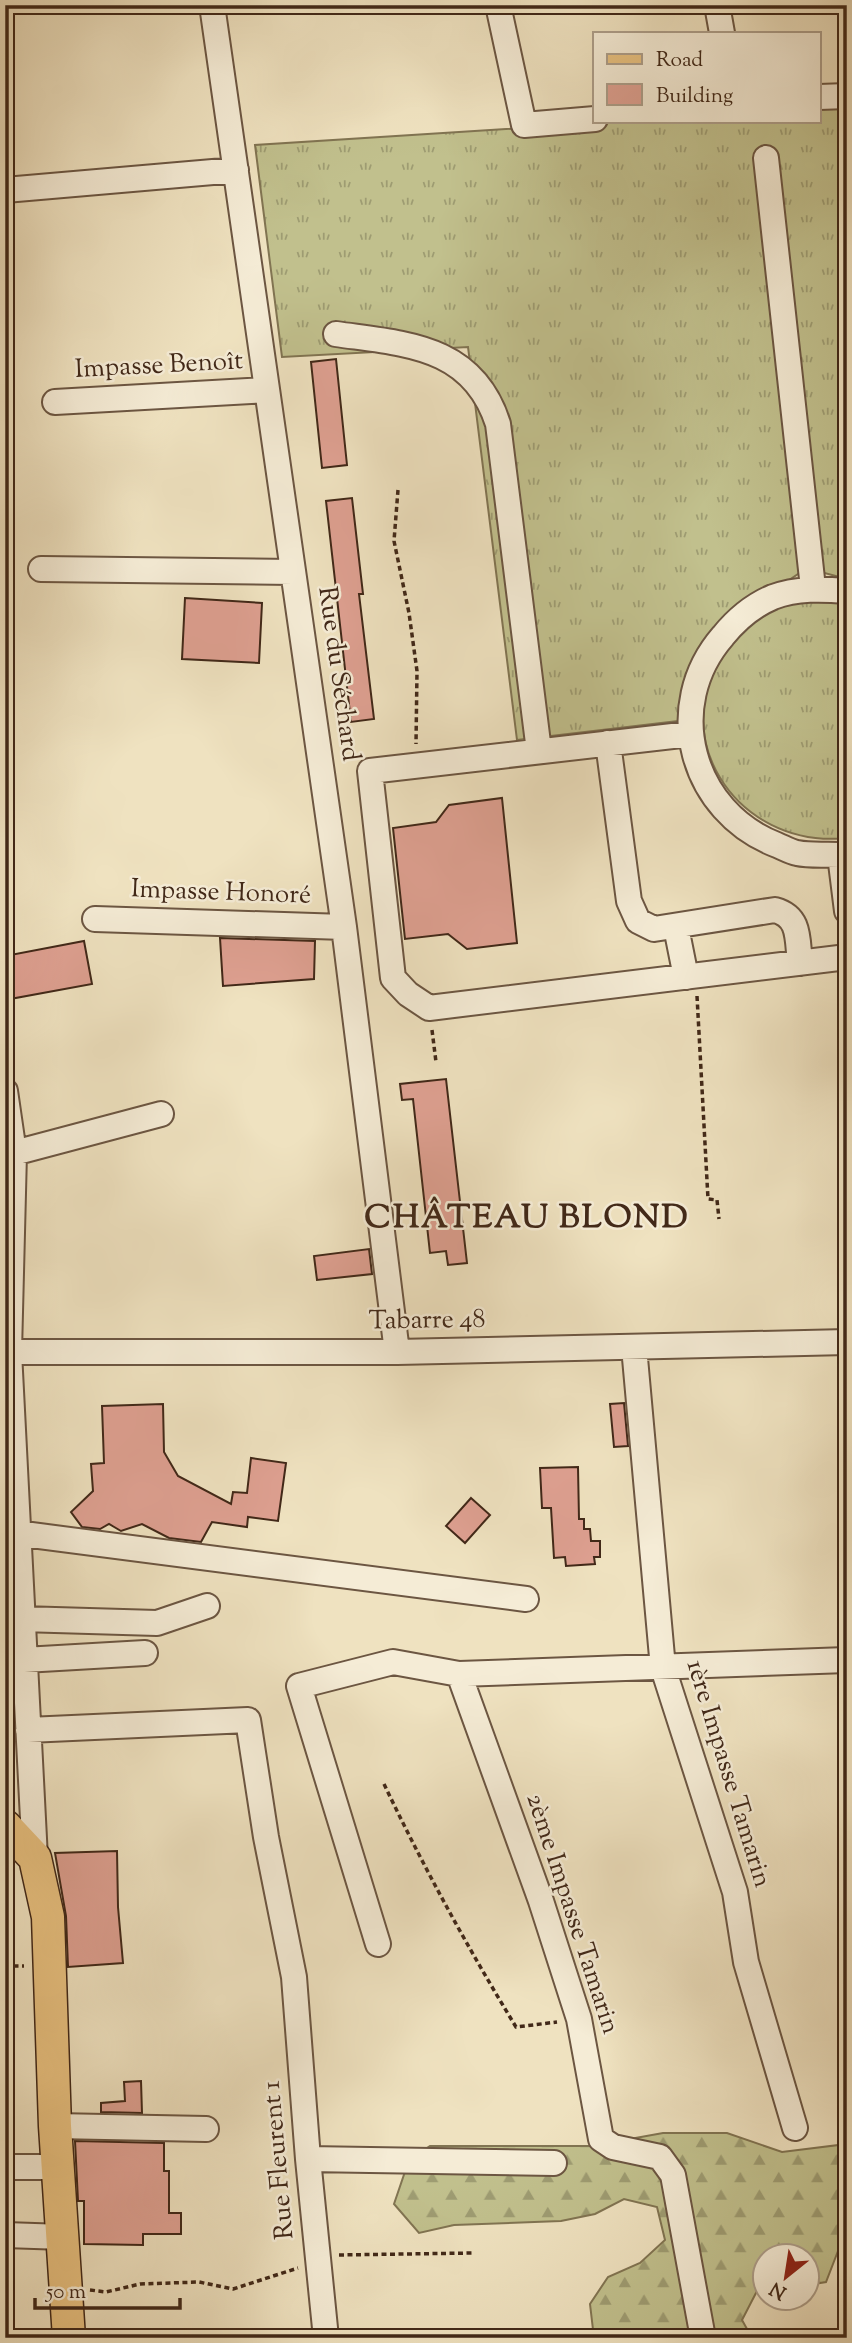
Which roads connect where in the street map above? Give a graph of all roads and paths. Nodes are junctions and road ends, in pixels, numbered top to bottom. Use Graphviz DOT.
graph roads {
  1 [pos="212,5"];
  2 [pos="498,5"];
  3 [pos="717,5"];
  4 [pos="722,32"];
  5 [pos="847,96"];
  6 [pos="820,97"];
  7 [pos="593,119"];
  8 [pos="766,158"];
  9 [pos="236,170"];
  10 [pos="5,190"];
  11 [pos="335,334"];
  12 [pos="267,390"];
  13 [pos="55,402"];
  14 [pos="398,490"];
  15 [pos="41,569"];
  16 [pos="293,572"];
  17 [pos="813,588"];
  18 [pos="847,591"];
  19 [pos="690,734"];
  20 [pos="608,743"];
  21 [pos="538,751"];
  22 [pos="416,765"];
  23 [pos="844,854"];
  24 [pos="847,911"];
  25 [pos="95,919"];
  26 [pos="344,927"];
  27 [pos="676,927"];
  28 [pos="847,957"];
  29 [pos="800,963"];
  30 [pos="691,976"];
  31 [pos="429,1008"];
  32 [pos="436,1062"];
  33 [pos="5,1091"];
  34 [pos="161,1114"];
  35 [pos="14,1153"];
  36 [pos="719,1219"];
  37 [pos="847,1342"];
  38 [pos="634,1347"];
  39 [pos="7,1352"];
  40 [pos="397,1352"];
  41 [pos="16,1533"];
  42 [pos="526,1598"];
  43 [pos="207,1605"];
  44 [pos="21,1619"];
  45 [pos="145,1653"];
  46 [pos="24,1660"];
  47 [pos="847,1660"];
  48 [pos="663,1668"];
  49 [pos="459,1674"];
  50 [pos="28,1730"];
  51 [pos="384,1784"];
  52 [pos="5,1826"];
  53 [pos="35,1858"];
  54 [pos="379,1944"];
  55 [pos="579,2018"];
  56 [pos="55,2126"];
  57 [pos="794,2128"];
  58 [pos="206,2129"];
  59 [pos="308,2159"];
  60 [pos="554,2163"];
  61 [pos="5,2167"];
  62 [pos="58,2167"];
  63 [pos="5,2235"];
  64 [pos="64,2237"];
  65 [pos="472,2253"];
  66 [pos="318,2261"];
  67 [pos="67,2288"];
  68 [pos="69,2338"];
  69 [pos="326,2338"];
  70 [pos="703,2338"];
  1 -- 9 [label="street, Rue du Séchard"];
  2 -- 7 [label="street"];
  3 -- 4 [label="street"];
  5 -- 6 [label="street"];
  8 -- 17 [label="street"];
  9 -- 10 [label="street"];
  9 -- 12 [label="street, Rue du Séchard"];
  11 -- 21 [label="street"];
  12 -- 13 [label="street, Impasse Benoît"];
  12 -- 16 [label="street, Rue du Séchard"];
  14 -- 22 [label="path"];
  15 -- 16 [label="street"];
  16 -- 26 [label="street, Rue du Séchard"];
  17 -- 18 [label="street"];
  17 -- 19 [label="street"];
  19 -- 20 [label="street"];
  19 -- 23 [label="street"];
  20 -- 21 [label="street"];
  20 -- 27 [label="street"];
  21 -- 22 [label="street"];
  22 -- 31 [label="street"];
  23 -- 24 [label="street"];
  25 -- 26 [label="street, Impasse Honoré"];
  26 -- 40 [label="street, Rue du Séchard"];
  27 -- 29 [label="street"];
  27 -- 30 [label="street"];
  28 -- 29 [label="street"];
  29 -- 30 [label="street"];
  30 -- 31 [label="street"];
  30 -- 36 [label="path"];
  31 -- 32 [label="path"];
  33 -- 35 [label="street"];
  34 -- 35 [label="street"];
  35 -- 39 [label="street"];
  37 -- 38 [label="street, Tabarre 48"];
  38 -- 40 [label="street, Tabarre 48"];
  38 -- 48 [label="street, 1ère Impasse Tamarin"];
  39 -- 40 [label="street, Tabarre 48"];
  39 -- 41 [label="street"];
  41 -- 42 [label="street"];
  41 -- 44 [label="street"];
  43 -- 44 [label="street"];
  44 -- 46 [label="street"];
  45 -- 46 [label="street"];
  46 -- 50 [label="street"];
  47 -- 48 [label="street"];
  48 -- 49 [label="street"];
  48 -- 57 [label="street, 1ère Impasse Tamarin"];
  49 -- 54 [label="street"];
  49 -- 55 [label="street, 2ème Impasse Tamarin"];
  50 -- 53 [label="street"];
  50 -- 59 [label="street, Rue Fleurent 1"];
  51 -- 55 [label="path"];
  52 -- 53 [label="main road"];
  53 -- 56 [label="main road"];
  55 -- 70 [label="street, 2ème Impasse Tamarin"];
  56 -- 58 [label="street"];
  56 -- 62 [label="main road"];
  59 -- 60 [label="street"];
  59 -- 66 [label="street, Rue Fleurent 1"];
  61 -- 62 [label="street"];
  62 -- 64 [label="main road"];
  63 -- 64 [label="street"];
  64 -- 67 [label="main road"];
  65 -- 66 [label="path"];
  66 -- 67 [label="path"];
  66 -- 69 [label="street, Rue Fleurent 1"];
  67 -- 68 [label="main road"];
}
